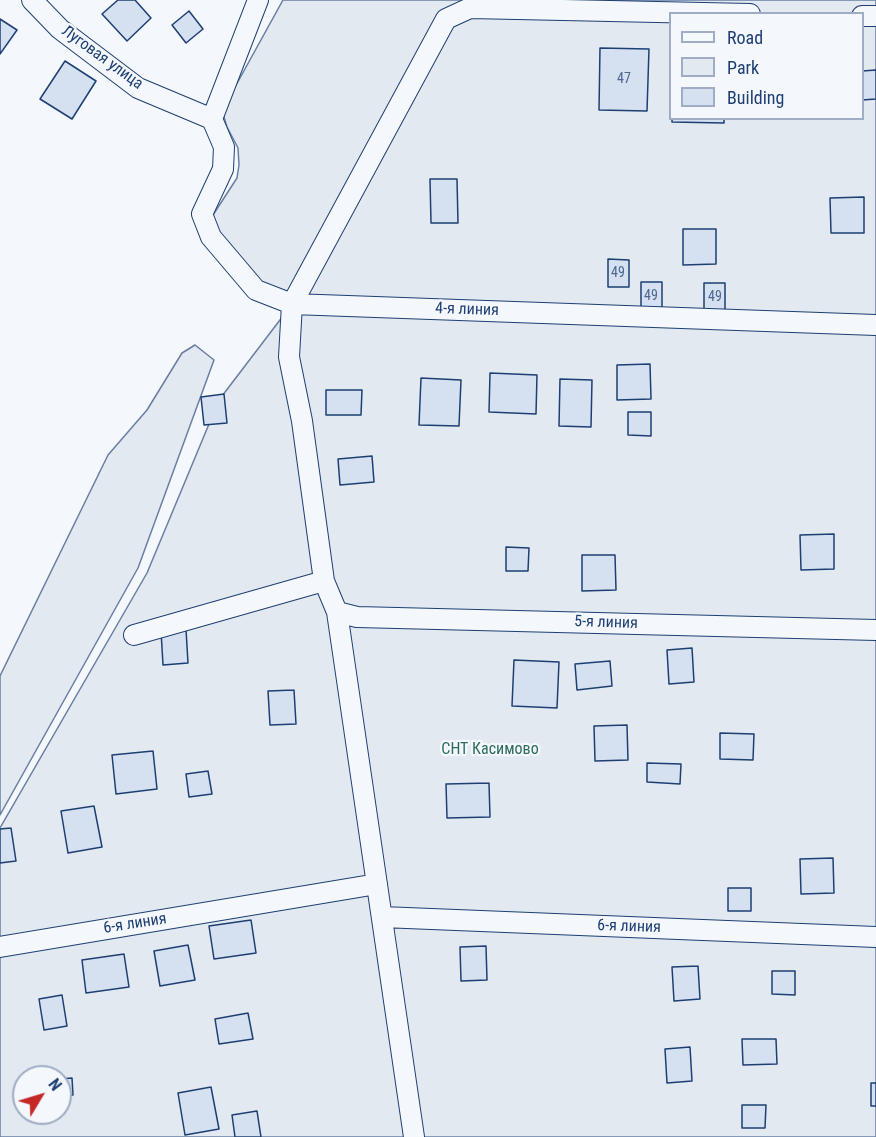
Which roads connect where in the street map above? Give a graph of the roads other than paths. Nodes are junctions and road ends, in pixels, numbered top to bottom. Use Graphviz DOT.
graph roads {
  1 [pos="32,0"];
  2 [pos="258,0"];
  3 [pos="669,12"];
  4 [pos="212,119"];
  5 [pos="292,304"];
  6 [pos="876,325"];
  7 [pos="324,581"];
  8 [pos="337,612"];
  9 [pos="876,630"];
  10 [pos="134,635"];
  11 [pos="377,884"];
  12 [pos="382,917"];
  13 [pos="876,937"];
  14 [pos="0,947"];
  15 [pos="414,1137"];
  1 -- 4 [label="street, Луговая улица"];
  2 -- 4 [label="street"];
  3 -- 5 [label="street"];
  4 -- 5 [label="street, 4-я линия"];
  5 -- 6 [label="street, 4-я линия"];
  5 -- 7 [label="street"];
  7 -- 8 [label="street"];
  7 -- 10 [label="street"];
  8 -- 9 [label="street, 5-я линия"];
  8 -- 11 [label="street"];
  11 -- 12 [label="street"];
  11 -- 14 [label="street, 6-я линия"];
  12 -- 13 [label="street, 6-я линия"];
  12 -- 15 [label="street"];
}
